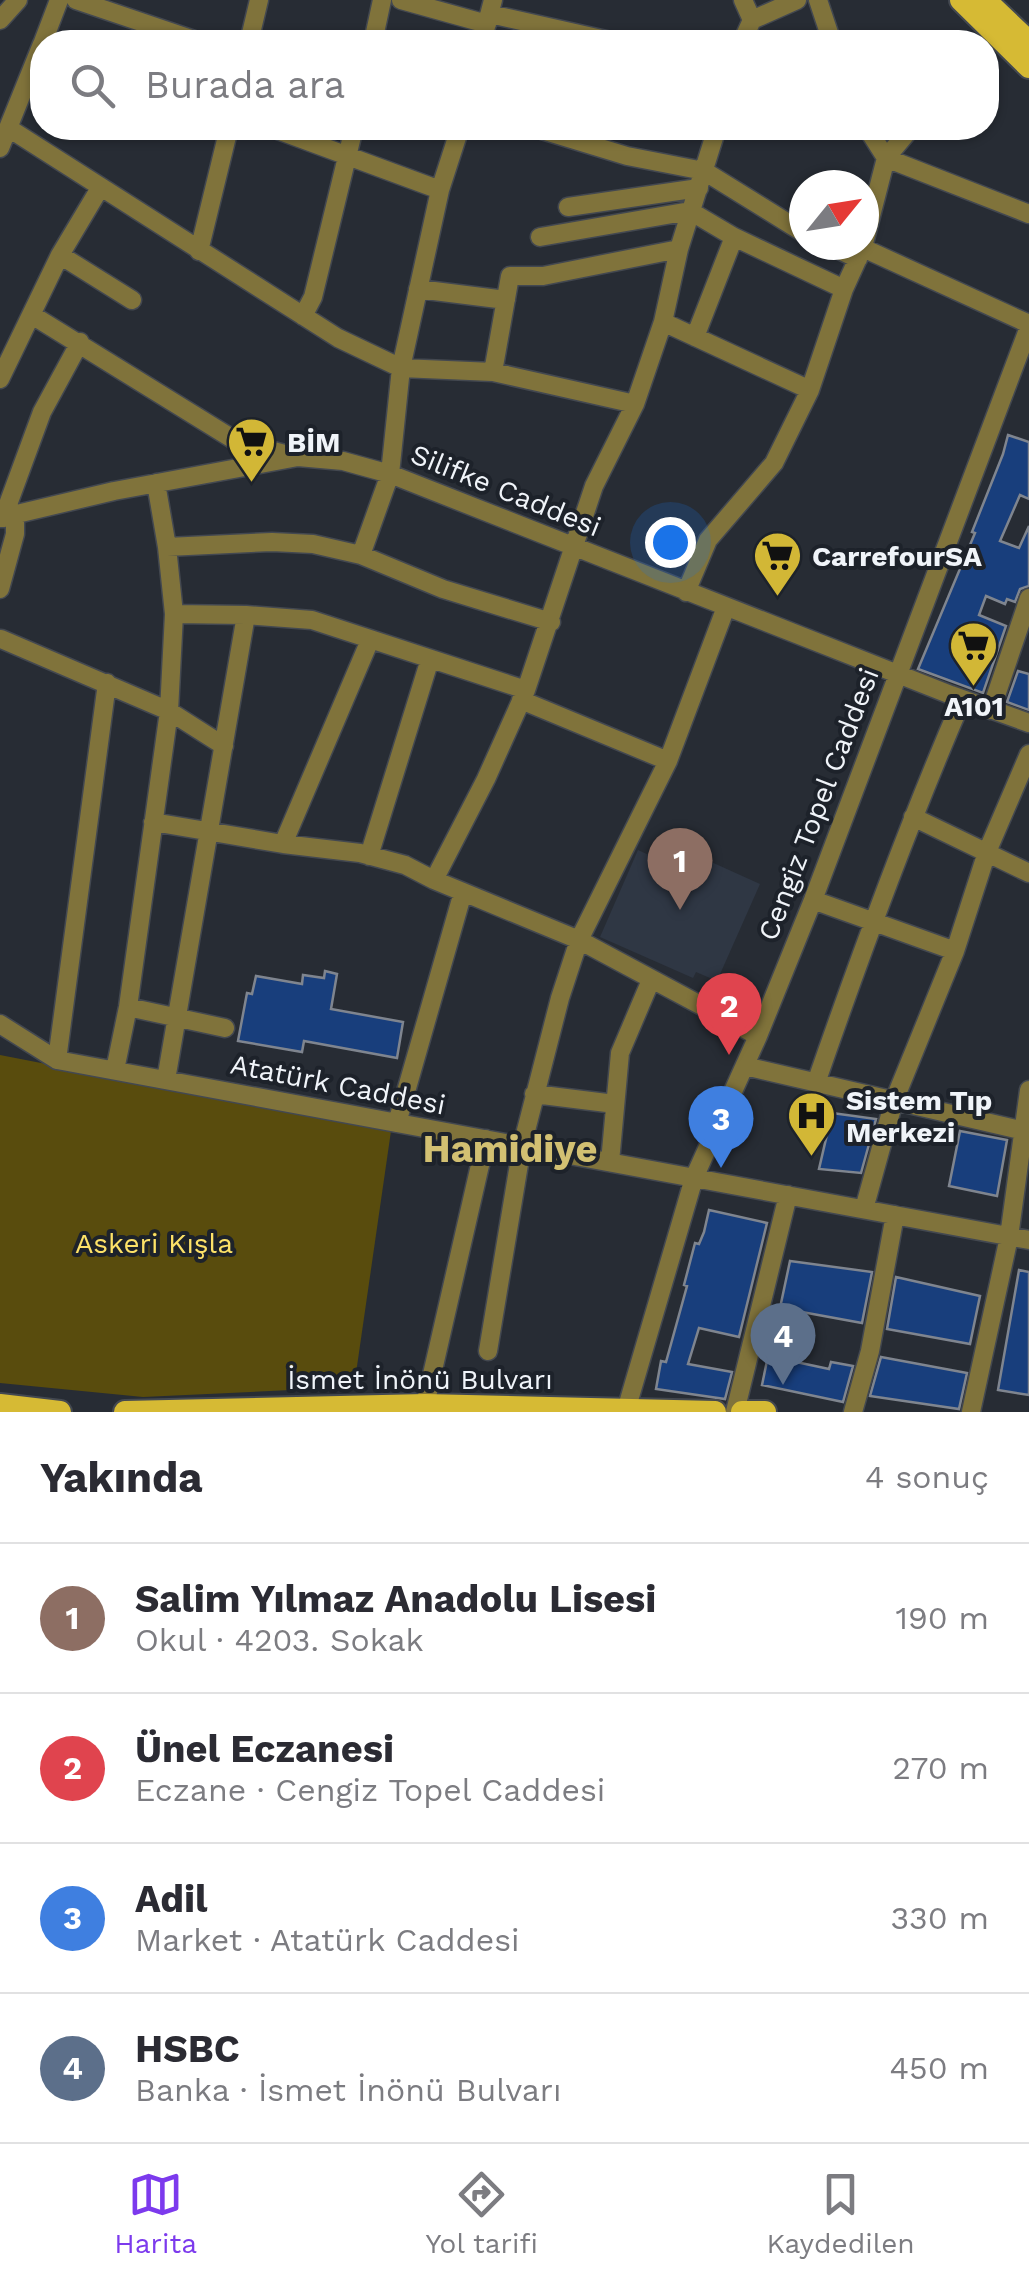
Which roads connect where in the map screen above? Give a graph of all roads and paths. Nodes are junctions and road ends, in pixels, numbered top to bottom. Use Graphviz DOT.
graph roads {
  1 [pos="18,0"];
  2 [pos="59,0"];
  3 [pos="76,0"];
  4 [pos="260,0"];
  5 [pos="382,0"];
  6 [pos="401,0"];
  7 [pos="743,0"];
  8 [pos="797,0"];
  9 [pos="818,0"];
  10 [pos="961,0"];
  11 [pos="993,17"];
  12 [pos="0,20"];
  13 [pos="488,20"];
  14 [pos="752,20"];
  15 [pos="48,30"];
  16 [pos="165,30"];
  17 [pos="252,30"];
  18 [pos="376,30"];
  19 [pos="546,30"];
  20 [pos="747,30"];
  21 [pos="828,30"];
  22 [pos="1029,42"];
  23 [pos="1029,66"];
  24 [pos="30,77"];
  25 [pos="10,129"];
  26 [pos="226,140"];
  27 [pos="305,140"];
  28 [pos="351,140"];
  29 [pos="456,140"];
  30 [pos="574,140"];
  31 [pos="713,140"];
  32 [pos="874,140"];
  33 [pos="901,140"];
  34 [pos="0,148"];
  35 [pos="348,156"];
  36 [pos="886,158"];
  37 [pos="701,180"];
  38 [pos="879,185"];
  39 [pos="100,188"];
  40 [pos="440,190"];
  41 [pos="568,208"];
  42 [pos="690,211"];
  43 [pos="1029,214"];
  44 [pos="789,225"];
  45 [pos="734,236"];
  46 [pos="540,237"];
  47 [pos="679,249"];
  48 [pos="199,251"];
  49 [pos="60,255"];
  50 [pos="879,257"];
  51 [pos="857,260"];
  52 [pos="418,289"];
  53 [pos="844,290"];
  54 [pos="132,300"];
  55 [pos="506,300"];
  56 [pos="32,315"];
  57 [pos="303,316"];
  58 [pos="663,322"];
  59 [pos="1029,326"];
  60 [pos="695,337"];
  61 [pos="80,342"];
  62 [pos="401,368"];
  63 [pos="493,372"];
  64 [pos="0,379"];
  65 [pos="810,390"];
  66 [pos="635,404"];
  67 [pos="298,457"];
  68 [pos="390,474"];
  69 [pos="156,484"];
  70 [pos="6,517"];
  71 [pos="572,546"];
  72 [pos="167,547"];
  73 [pos="361,555"];
  74 [pos="0,589"];
  75 [pos="686,592"];
  76 [pos="1029,598"];
  77 [pos="726,607"];
  78 [pos="174,614"];
  79 [pos="246,615"];
  80 [pos="550,622"];
  81 [pos="0,628"];
  82 [pos="0,640"];
  83 [pos="370,640"];
  84 [pos="0,650"];
  85 [pos="430,659"];
  86 [pos="896,673"];
  87 [pos="107,684"];
  88 [pos="524,695"];
  89 [pos="962,700"];
  90 [pos="991,710"];
  91 [pos="168,711"];
  92 [pos="1029,723"];
  93 [pos="224,746"];
  94 [pos="1029,754"];
  95 [pos="668,761"];
  96 [pos="912,817"];
  97 [pos="154,822"];
  98 [pos="207,832"];
  99 [pos="283,844"];
  100 [pos="988,852"];
  101 [pos="369,856"];
  102 [pos="1029,873"];
  103 [pos="434,880"];
  104 [pos="463,892"];
  105 [pos="813,900"];
  106 [pos="872,924"];
  107 [pos="579,940"];
  108 [pos="955,951"];
  109 [pos="652,980"];
  110 [pos="128,1007"];
  111 [pos="176,1017"];
  112 [pos="0,1024"];
  113 [pos="225,1028"];
  114 [pos="758,1036"];
  115 [pos="57,1060"];
  116 [pos="745,1066"];
  117 [pos="115,1070"];
  118 [pos="166,1080"];
  119 [pos="816,1082"];
  120 [pos="1029,1090"];
  121 [pos="534,1094"];
  122 [pos="894,1101"];
  123 [pos="615,1104"];
  124 [pos="397,1123"];
  125 [pos="1026,1132"];
  126 [pos="486,1139"];
  127 [pos="522,1146"];
  128 [pos="610,1162"];
  129 [pos="694,1178"];
  130 [pos="788,1196"];
  131 [pos="864,1210"];
  132 [pos="895,1215"];
  133 [pos="1009,1237"];
  134 [pos="1029,1240"];
  135 [pos="488,1351"];
  136 [pos="0,1405"];
  137 [pos="425,1406"];
  138 [pos="332,1409"];
  139 [pos="364,1409"];
  140 [pos="621,1411"];
  141 [pos="60,1412"];
  142 [pos="125,1412"];
  143 [pos="715,1412"];
  144 [pos="738,1412"];
  145 [pos="765,1412"];
  146 [pos="853,1412"];
  147 [pos="971,1412"];
  1 -- 12 [label="street"];
  2 -- 15 [label="street"];
  3 -- 16 [label="street"];
  4 -- 17 [label="street"];
  5 -- 18 [label="street"];
  6 -- 13 [label="street"];
  7 -- 14 [label="street"];
  8 -- 14 [label="street"];
  9 -- 21 [label="street"];
  10 -- 11 [label="main road"];
  11 -- 22 [label="main road"];
  11 -- 23 [label="main road"];
  13 -- 19 [label="street"];
  14 -- 20 [label="street"];
  24 -- 25 [label="street"];
  25 -- 34 [label="street"];
  25 -- 39 [label="street"];
  26 -- 48 [label="street"];
  27 -- 35 [label="street"];
  28 -- 35 [label="street"];
  29 -- 40 [label="street"];
  30 -- 37 [label="street"];
  31 -- 37 [label="street"];
  32 -- 36 [label="street"];
  33 -- 36 [label="street"];
  35 -- 40 [label="street"];
  35 -- 57 [label="street"];
  36 -- 38 [label="street"];
  36 -- 43 [label="street"];
  37 -- 41 [label="street"];
  37 -- 42 [label="street"];
  37 -- 44 [label="street"];
  39 -- 48 [label="street"];
  39 -- 49 [label="street"];
  40 -- 52 [label="street"];
  42 -- 45 [label="street"];
  42 -- 46 [label="street"];
  42 -- 47 [label="street"];
  45 -- 53 [label="street"];
  45 -- 60 [label="street"];
  47 -- 55 [label="street"];
  47 -- 58 [label="street"];
  48 -- 57 [label="street"];
  49 -- 54 [label="street"];
  49 -- 56 [label="street"];
  50 -- 59 [label="street"];
  51 -- 53 [label="street"];
  52 -- 55 [label="street"];
  52 -- 62 [label="street"];
  53 -- 65 [label="street"];
  55 -- 63 [label="street"];
  56 -- 61 [label="street"];
  56 -- 64 [label="street"];
  57 -- 62 [label="street"];
  58 -- 60 [label="street"];
  58 -- 66 [label="street"];
  59 -- 86 [label="street, Cengiz Topel Caddesi"];
  60 -- 65 [label="street"];
  61 -- 67 [label="street"];
  61 -- 70 [label="street"];
  62 -- 63 [label="street"];
  62 -- 68 [label="street"];
  63 -- 66 [label="street"];
  65 -- 75 [label="street"];
  66 -- 71 [label="street"];
  67 -- 68 [label="street, Silifke Caddesi"];
  67 -- 69 [label="street, Silifke Caddesi"];
  68 -- 71 [label="street, Silifke Caddesi"];
  68 -- 73 [label="street"];
  69 -- 70 [label="street, Silifke Caddesi"];
  69 -- 72 [label="street"];
  70 -- 74 [label="street"];
  71 -- 75 [label="street, Silifke Caddesi"];
  71 -- 80 [label="street"];
  72 -- 73 [label="street"];
  72 -- 78 [label="street"];
  73 -- 80 [label="street"];
  75 -- 77 [label="street, Silifke Caddesi"];
  76 -- 90 [label="street"];
  77 -- 86 [label="street, Silifke Caddesi"];
  77 -- 95 [label="street"];
  78 -- 79 [label="street"];
  78 -- 91 [label="street"];
  79 -- 83 [label="street"];
  79 -- 93 [label="street"];
  80 -- 88 [label="street"];
  81 -- 82 [label="street"];
  82 -- 84 [label="street"];
  82 -- 87 [label="street"];
  83 -- 85 [label="street"];
  83 -- 99 [label="street"];
  85 -- 88 [label="street"];
  85 -- 101 [label="street"];
  86 -- 89 [label="street, Silifke Caddesi"];
  86 -- 105 [label="street, Cengiz Topel Caddesi"];
  87 -- 91 [label="street"];
  87 -- 115 [label="street"];
  88 -- 95 [label="street"];
  88 -- 103 [label="street"];
  89 -- 90 [label="street, Silifke Caddesi"];
  89 -- 96 [label="street"];
  90 -- 92 [label="street, Silifke Caddesi"];
  91 -- 93 [label="street"];
  91 -- 97 [label="street"];
  93 -- 98 [label="street"];
  94 -- 100 [label="street"];
  95 -- 107 [label="street"];
  96 -- 100 [label="street"];
  96 -- 106 [label="street"];
  97 -- 98 [label="street"];
  97 -- 110 [label="street"];
  98 -- 99 [label="street"];
  98 -- 111 [label="street"];
  99 -- 101 [label="street"];
  100 -- 102 [label="street"];
  100 -- 108 [label="street"];
  101 -- 103 [label="street"];
  103 -- 104 [label="street"];
  104 -- 107 [label="street"];
  104 -- 124 [label="street"];
  105 -- 106 [label="street"];
  105 -- 114 [label="street, Cengiz Topel Caddesi"];
  106 -- 108 [label="street"];
  106 -- 119 [label="street"];
  107 -- 109 [label="street"];
  107 -- 121 [label="street"];
  108 -- 122 [label="street"];
  109 -- 114 [label="street"];
  109 -- 123 [label="street"];
  110 -- 111 [label="street"];
  110 -- 117 [label="street"];
  111 -- 113 [label="street"];
  111 -- 118 [label="street"];
  112 -- 115 [label="street, Atatürk Caddesi"];
  114 -- 116 [label="street, Cengiz Topel Caddesi"];
  115 -- 117 [label="street, Atatürk Caddesi"];
  116 -- 119 [label="street"];
  116 -- 129 [label="street, Cengiz Topel Caddesi"];
  117 -- 118 [label="street, Atatürk Caddesi"];
  118 -- 124 [label="street, Atatürk Caddesi"];
  119 -- 122 [label="street"];
  120 -- 125 [label="street"];
  121 -- 123 [label="street"];
  121 -- 127 [label="street"];
  122 -- 125 [label="street"];
  122 -- 131 [label="street"];
  123 -- 128 [label="street"];
  124 -- 126 [label="street, Atatürk Caddesi"];
  125 -- 133 [label="street"];
  126 -- 127 [label="street, Atatürk Caddesi"];
  126 -- 137 [label="street"];
  127 -- 128 [label="street, Atatürk Caddesi"];
  127 -- 135 [label="street"];
  128 -- 129 [label="street, Atatürk Caddesi"];
  129 -- 130 [label="street, Atatürk Caddesi"];
  129 -- 140 [label="street, Cengiz Topel Caddesi"];
  130 -- 131 [label="street, Atatürk Caddesi"];
  130 -- 144 [label="street"];
  131 -- 132 [label="street, Atatürk Caddesi"];
  132 -- 133 [label="street, Atatürk Caddesi"];
  132 -- 146 [label="street"];
  133 -- 134 [label="street, Atatürk Caddesi"];
  133 -- 147 [label="street"];
  136 -- 141 [label="main road"];
  137 -- 139 [label="main road, İsmet İnönü Bulvarı"];
  137 -- 140 [label="main road, İsmet İnönü Bulvarı"];
  138 -- 139 [label="main road, İsmet İnönü Bulvarı"];
  138 -- 142 [label="main road, İsmet İnönü Bulvarı"];
  140 -- 143 [label="main road, İsmet İnönü Bulvarı"];
  144 -- 145 [label="main road"];
}
